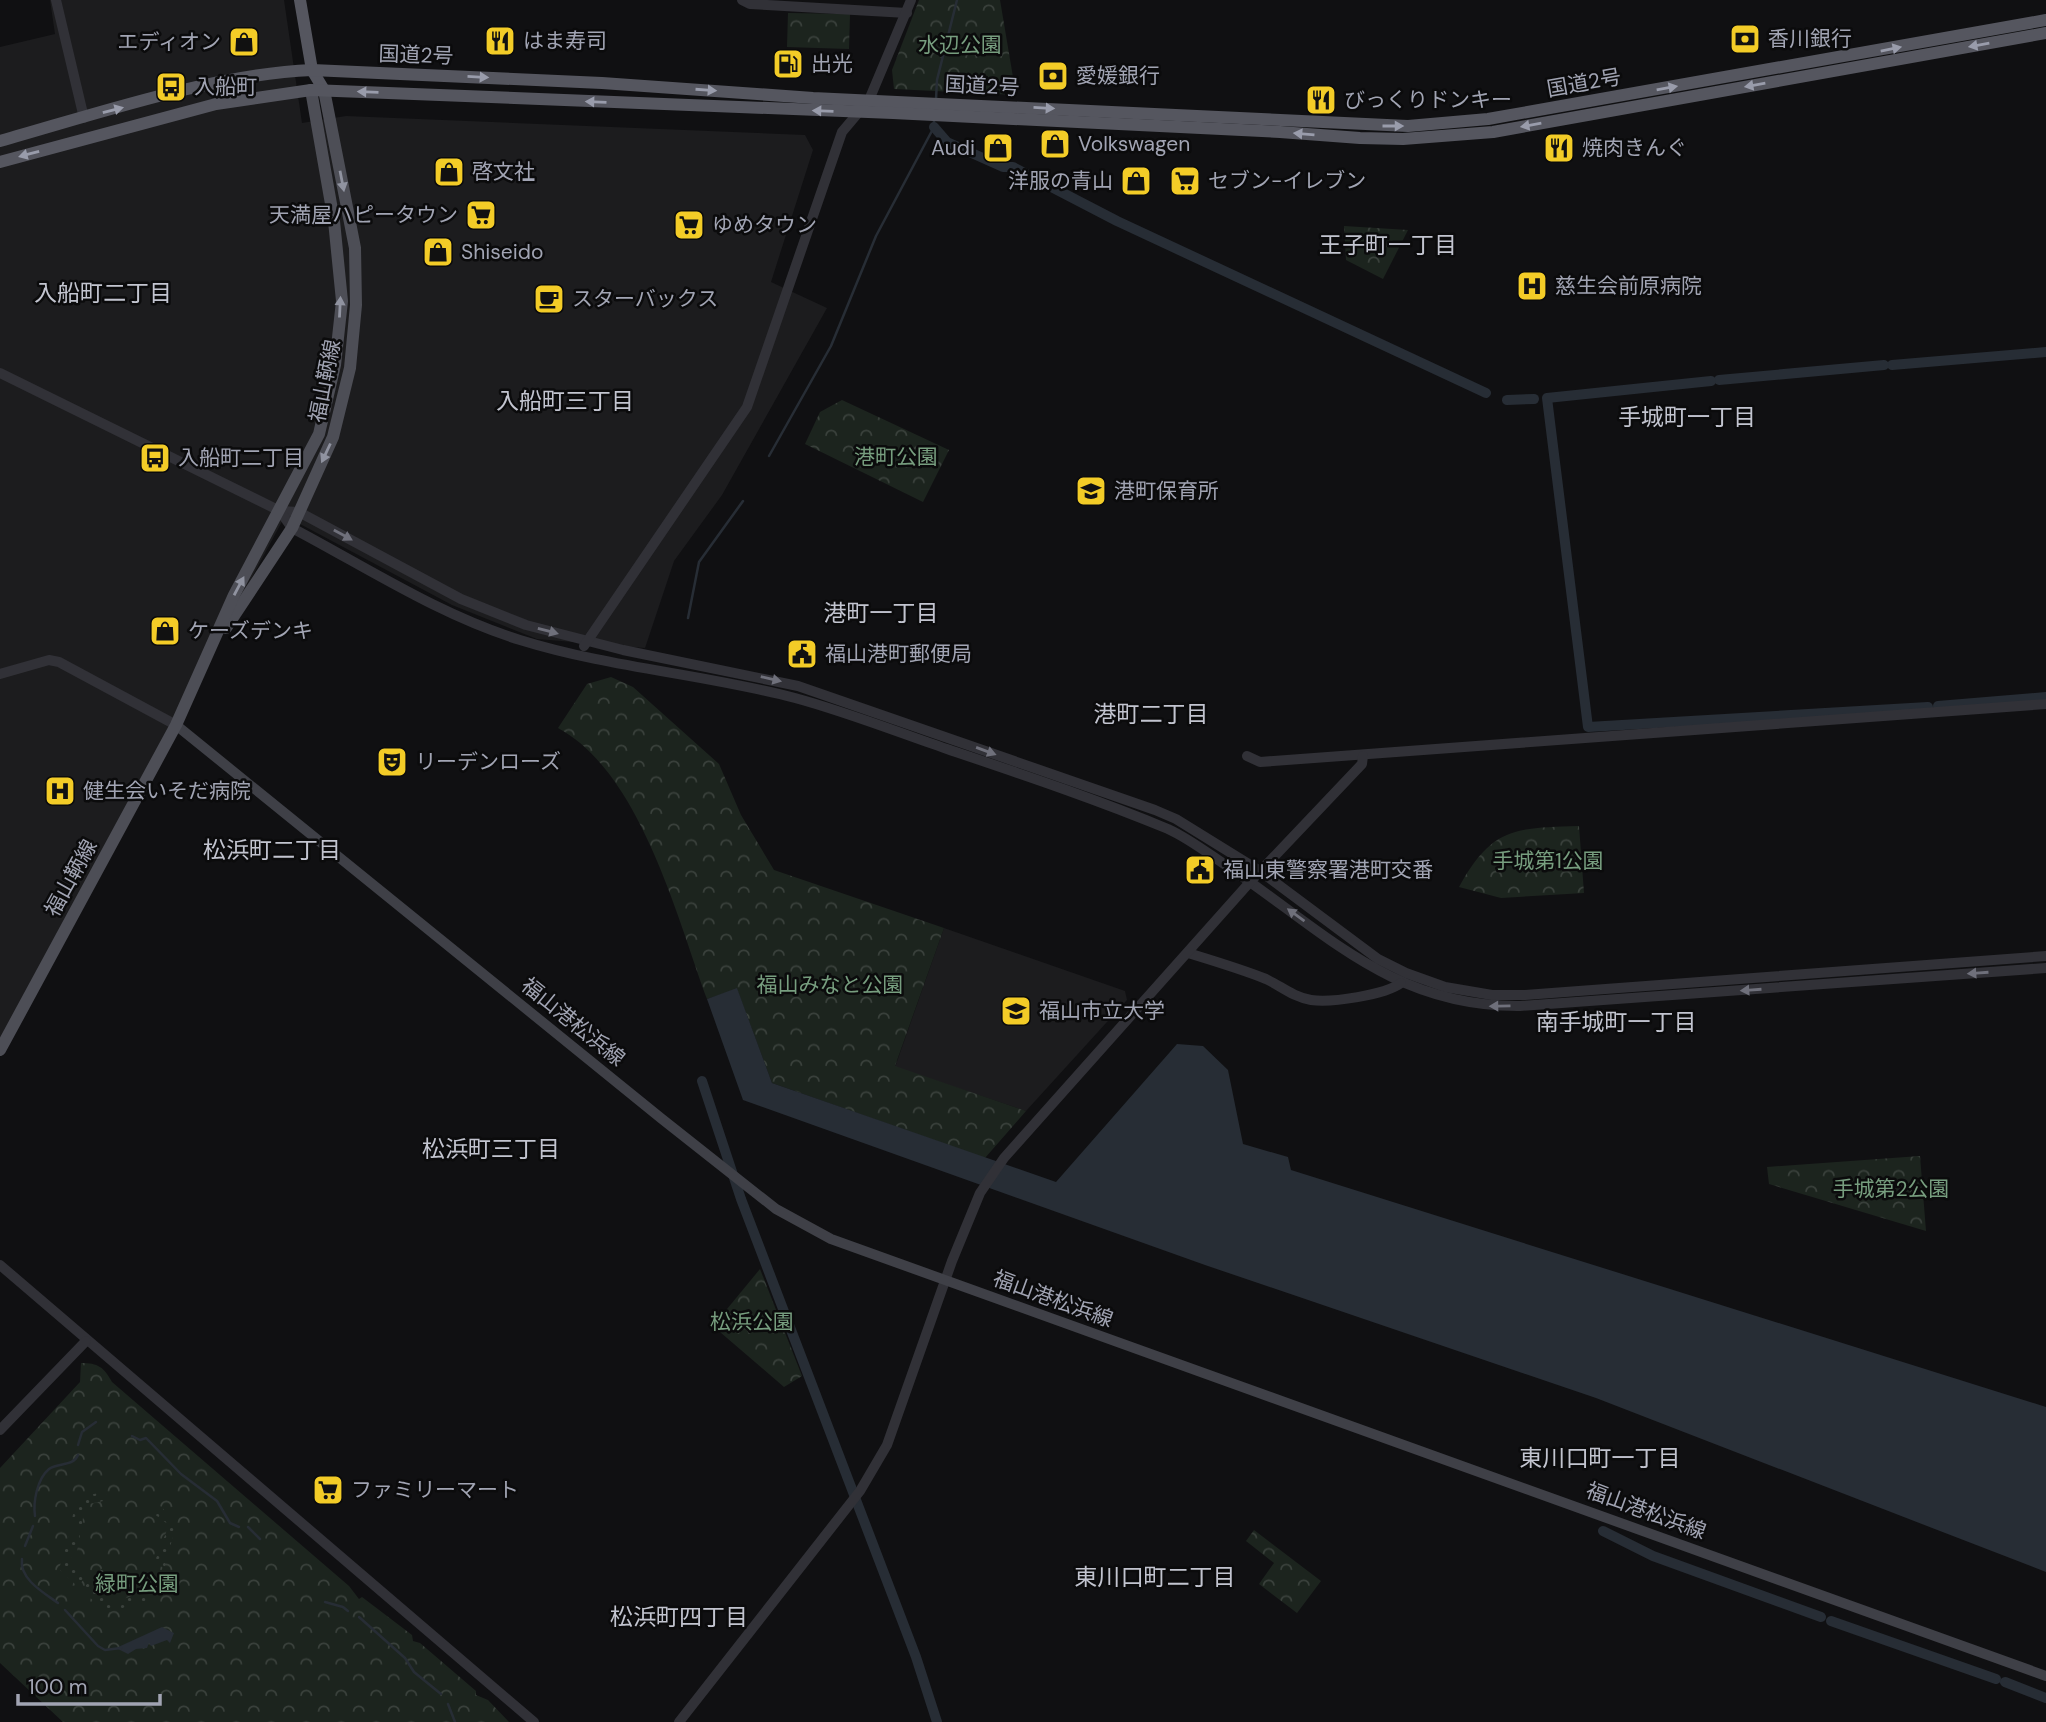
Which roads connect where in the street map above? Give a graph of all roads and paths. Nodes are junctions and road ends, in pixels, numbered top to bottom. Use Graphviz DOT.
graph roads {
  1 [pos="56,0"];
  2 [pos="300,0"];
  3 [pos="742,0"];
  4 [pos="911,0"];
  5 [pos="906,13"];
  6 [pos="2046,20"];
  7 [pos="2046,33"];
  8 [pos="312,70"];
  9 [pos="311,90"];
  10 [pos="324,90"];
  11 [pos="869,100"];
  12 [pos="916,108"];
  13 [pos="951,110"];
  14 [pos="856,112"];
  15 [pos="84,118"];
  16 [pos="0,141"];
  17 [pos="0,162"];
  18 [pos="0,373"];
  19 [pos="280,511"];
  20 [pos="299,512"];
  21 [pos="292,528"];
  22 [pos="588,641"];
  23 [pos="212,648"];
  24 [pos="578,654"];
  25 [pos="0,674"];
  26 [pos="2046,704"];
  27 [pos="176,725"];
  28 [pos="1363,756"];
  29 [pos="1247,757"];
  30 [pos="1260,871"];
  31 [pos="1250,881"];
  32 [pos="1188,953"];
  33 [pos="2046,956"];
  34 [pos="2046,968"];
  35 [pos="1401,983"];
  36 [pos="0,1049"];
  37 [pos="0,1265"];
  38 [pos="947,1281"];
  39 [pos="86,1341"];
  40 [pos="0,1430"];
  41 [pos="2046,1676"];
  42 [pos="534,1722"];
  43 [pos="679,1722"];
  1 -- 15 [label="street"];
  2 -- 8 [label="highway"];
  3 -- 5 [label="street"];
  4 -- 5 [label="street"];
  5 -- 11 [label="street"];
  13 -- 6 [label="highway, 国道2号, one-way"];
  7 -- 13 [label="highway, 国道2号, one-way"];
  8 -- 9 [label="highway"];
  8 -- 10 [label="highway"];
  8 -- 11 [label="highway, 国道2号, one-way"];
  15 -- 8 [label="highway, 国道2号, one-way"];
  9 -- 10 [label="highway, 国道2号"];
  9 -- 17 [label="highway, 国道2号, one-way"];
  19 -- 9 [label="main road, 福山鞆線, one-way"];
  14 -- 10 [label="highway, 国道2号, one-way"];
  10 -- 20 [label="main road, 福山鞆線, one-way"];
  11 -- 12 [label="highway, 国道2号"];
  11 -- 14 [label="street"];
  12 -- 13 [label="highway, 国道2号"];
  12 -- 14 [label="highway, 国道2号"];
  14 -- 22 [label="street"];
  15 -- 16 [label="highway, 国道2号"];
  18 -- 19 [label="street"];
  19 -- 20 [label="street"];
  19 -- 21 [label="street"];
  23 -- 19 [label="main road, 福山鞆線, one-way"];
  20 -- 21 [label="main road, 福山鞆線"];
  20 -- 22 [label="street, one-way"];
  21 -- 23 [label="main road, 福山鞆線"];
  21 -- 24 [label="street"];
  22 -- 24 [label="street"];
  22 -- 30 [label="street, one-way"];
  23 -- 27 [label="main road, 福山鞆線"];
  24 -- 31 [label="street"];
  25 -- 27 [label="street"];
  26 -- 28 [label="street"];
  27 -- 36 [label="main road, 福山鞆線"];
  27 -- 38 [label="main road, 福山港松浜線"];
  28 -- 29 [label="street"];
  28 -- 30 [label="street"];
  30 -- 31 [label="street"];
  30 -- 33 [label="street"];
  31 -- 32 [label="street"];
  35 -- 31 [label="street, one-way"];
  32 -- 35 [label="street"];
  32 -- 38 [label="street"];
  34 -- 35 [label="street, one-way"];
  37 -- 39 [label="street"];
  38 -- 41 [label="main road, 福山港松浜線"];
  38 -- 43 [label="street"];
  39 -- 40 [label="street"];
  39 -- 42 [label="street"];
}
